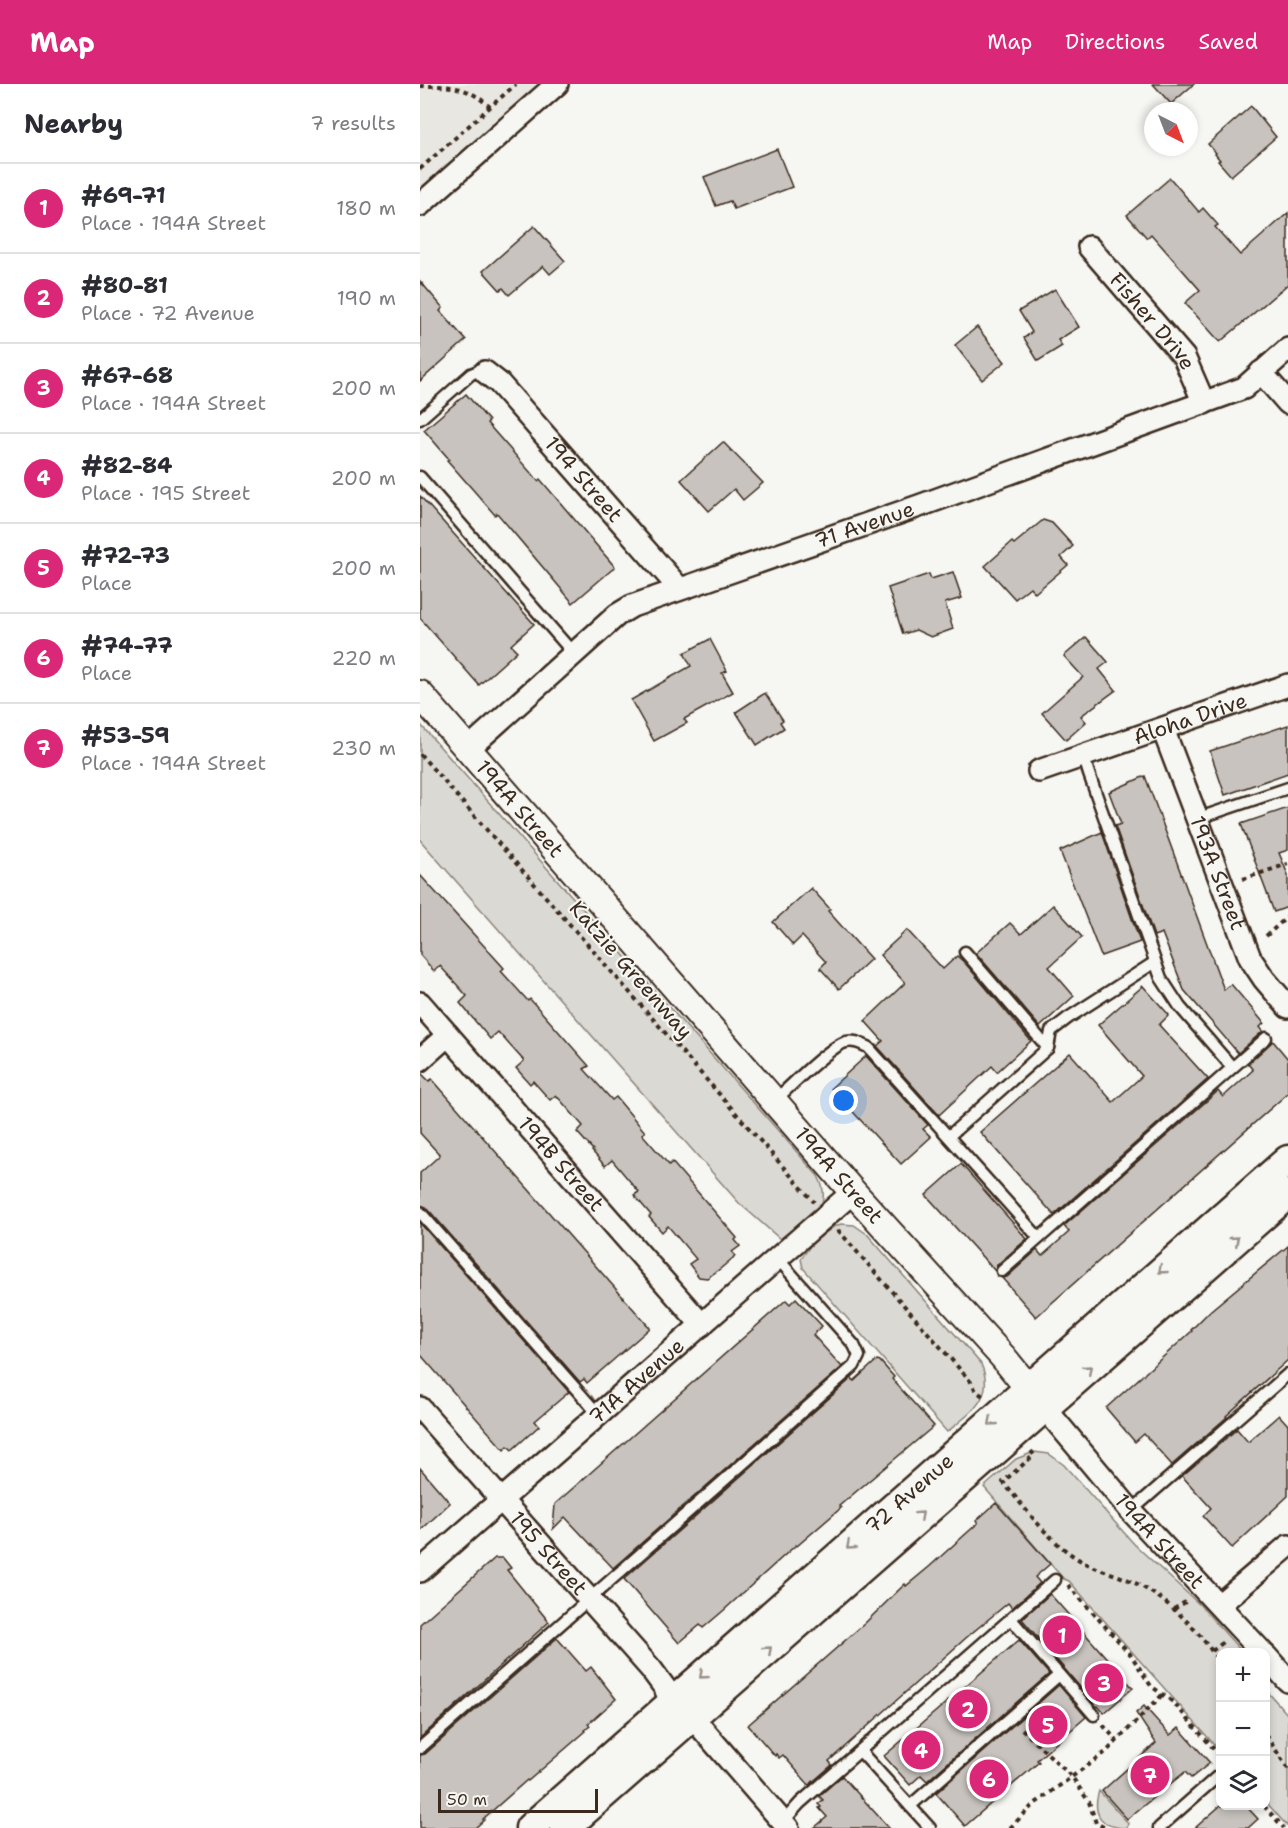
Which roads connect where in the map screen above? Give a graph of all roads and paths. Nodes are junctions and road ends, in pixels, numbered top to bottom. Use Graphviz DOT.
graph roads {
  1 [pos="516,84"];
  2 [pos="557,84"];
  3 [pos="420,86"];
  4 [pos="490,107"];
  5 [pos="420,169"];
  6 [pos="420,205"];
  7 [pos="1089,246"];
  8 [pos="1288,349"];
  9 [pos="485,372"];
  10 [pos="1261,372"];
  11 [pos="1204,403"];
  12 [pos="1288,403"];
  13 [pos="420,419"];
  14 [pos="420,477"];
  15 [pos="679,588"];
  16 [pos="574,654"];
  17 [pos="1288,685"];
  18 [pos="420,694"];
  19 [pos="1163,729"];
  20 [pos="468,748"];
  21 [pos="420,754"];
  22 [pos="1093,754"];
  23 [pos="1039,771"];
  24 [pos="1288,788"];
  25 [pos="1196,819"];
  26 [pos="1288,865"];
  27 [pos="1243,879"];
  28 [pos="1288,916"];
  29 [pos="1266,936"];
  30 [pos="964,952"];
  31 [pos="1155,962"];
  32 [pos="420,1003"];
  33 [pos="1288,1007"];
  34 [pos="448,1035"];
  35 [pos="1266,1038"];
  36 [pos="1047,1048"];
  37 [pos="420,1060"];
  38 [pos="1232,1067"];
  39 [pos="774,1101"];
  40 [pos="948,1136"];
  41 [pos="1288,1160"];
  42 [pos="853,1192"];
  43 [pos="1288,1194"];
  44 [pos="818,1207"];
  45 [pos="420,1212"];
  46 [pos="836,1227"];
  47 [pos="1039,1238"];
  48 [pos="778,1259"];
  49 [pos="1002,1271"];
  50 [pos="702,1325"];
  51 [pos="1288,1374"];
  52 [pos="982,1395"];
  53 [pos="1036,1398"];
  54 [pos="420,1408"];
  55 [pos="598,1414"];
  56 [pos="1034,1455"];
  57 [pos="501,1499"];
  58 [pos="1131,1511"];
  59 [pos="1288,1546"];
  60 [pos="420,1571"];
  61 [pos="1060,1581"];
  62 [pos="1190,1599"];
  63 [pos="590,1600"];
  64 [pos="1219,1605"];
  65 [pos="1174,1609"];
  66 [pos="1011,1619"];
  67 [pos="1228,1639"];
  68 [pos="1258,1648"];
  69 [pos="1212,1651"];
  70 [pos="1216,1657"];
  71 [pos="1270,1661"];
  72 [pos="1059,1675"];
  73 [pos="1288,1681"];
  74 [pos="1163,1694"];
  75 [pos="682,1710"];
  76 [pos="1094,1715"];
  77 [pos="1011,1718"];
  78 [pos="1270,1741"];
  79 [pos="420,1748"];
  80 [pos="860,1750"];
  81 [pos="1216,1750"];
  82 [pos="1288,1769"];
  83 [pos="1071,1777"];
  84 [pos="1216,1778"];
  85 [pos="910,1806"];
  86 [pos="1268,1810"];
  87 [pos="783,1826"];
  88 [pos="530,1828"];
  89 [pos="556,1828"];
  90 [pos="565,1828"];
  91 [pos="930,1828"];
  92 [pos="1010,1828"];
  93 [pos="1104,1828"];
  94 [pos="1159,1828"];
  95 [pos="1284,1828"];
  1 -- 4 [label="path"];
  2 -- 6 [label="street"];
  3 -- 4 [label="path"];
  4 -- 5 [label="path"];
  7 -- 11 [label="street, Fisher Drive"];
  8 -- 10 [label="street, 71 Avenue"];
  9 -- 13 [label="lane"];
  9 -- 15 [label="street, 194 Street"];
  10 -- 11 [label="street, 71 Avenue"];
  10 -- 12 [label="street"];
  11 -- 15 [label="street, 71 Avenue"];
  14 -- 16 [label="lane"];
  15 -- 16 [label="street, 71 Avenue"];
  16 -- 20 [label="street, 71 Avenue"];
  17 -- 19 [label="street, Aloha Drive"];
  18 -- 20 [label="street, 194A Street"];
  19 -- 22 [label="street, Aloha Drive"];
  19 -- 25 [label="street, 193A Street"];
  20 -- 39 [label="street, 194A Street"];
  21 -- 44 [label="path, Katzie Greenway"];
  22 -- 23 [label="street, Aloha Drive"];
  22 -- 31 [label="lane"];
  24 -- 25 [label="lane"];
  25 -- 33 [label="street, 193A Street"];
  26 -- 27 [label="path"];
  28 -- 29 [label="path"];
  30 -- 36 [label="lane"];
  31 -- 36 [label="lane"];
  31 -- 38 [label="lane"];
  32 -- 34 [label="street, 194B Street"];
  34 -- 37 [label="street"];
  34 -- 50 [label="street, 194B Street"];
  35 -- 38 [label="lane"];
  36 -- 40 [label="lane"];
  38 -- 47 [label="lane"];
  39 -- 40 [label="lane"];
  39 -- 42 [label="street, 194A Street"];
  40 -- 47 [label="lane"];
  41 -- 53 [label="main road, 72 Avenue, one-way"];
  42 -- 48 [label="street, 71A Avenue"];
  42 -- 53 [label="street, 194A Street"];
  53 -- 43 [label="main road, 72 Avenue, one-way"];
  45 -- 55 [label="lane"];
  46 -- 52 [label="path"];
  47 -- 49 [label="lane"];
  48 -- 50 [label="street, 71A Avenue"];
  48 -- 63 [label="lane"];
  50 -- 55 [label="street, 71A Avenue"];
  51 -- 58 [label="lane"];
  53 -- 58 [label="street, 194A Street"];
  53 -- 75 [label="main road, 72 Avenue"];
  54 -- 57 [label="street, 195 Street"];
  55 -- 57 [label="street, 71A Avenue"];
  56 -- 65 [label="path"];
  57 -- 60 [label="street, 71A Avenue"];
  57 -- 63 [label="street, 195 Street"];
  58 -- 64 [label="street, 194A Street"];
  59 -- 64 [label="street"];
  61 -- 66 [label="lane"];
  61 -- 74 [label="path"];
  62 -- 65 [label="path"];
  63 -- 75 [label="street, 195 Street"];
  63 -- 79 [label="lane"];
  64 -- 68 [label="street, 194A Street"];
  65 -- 69 [label="path"];
  66 -- 72 [label="lane"];
  66 -- 80 [label="lane"];
  67 -- 69 [label="path"];
  69 -- 70 [label="path"];
  71 -- 73 [label="street"];
  72 -- 76 [label="lane"];
  72 -- 77 [label="lane"];
  74 -- 81 [label="path"];
  74 -- 83 [label="path"];
  75 -- 87 [label="street, 195 Street"];
  75 -- 88 [label="main road, 72 Avenue"];
  75 -- 89 [label="main road"];
  75 -- 90 [label="main road, 72 Avenue"];
  77 -- 83 [label="path"];
  77 -- 85 [label="lane"];
  78 -- 82 [label="path"];
  80 -- 85 [label="lane"];
  80 -- 87 [label="lane"];
  83 -- 92 [label="path"];
  83 -- 93 [label="path"];
  84 -- 94 [label="lane"];
  85 -- 91 [label="lane"];
  86 -- 95 [label="path"];
}
